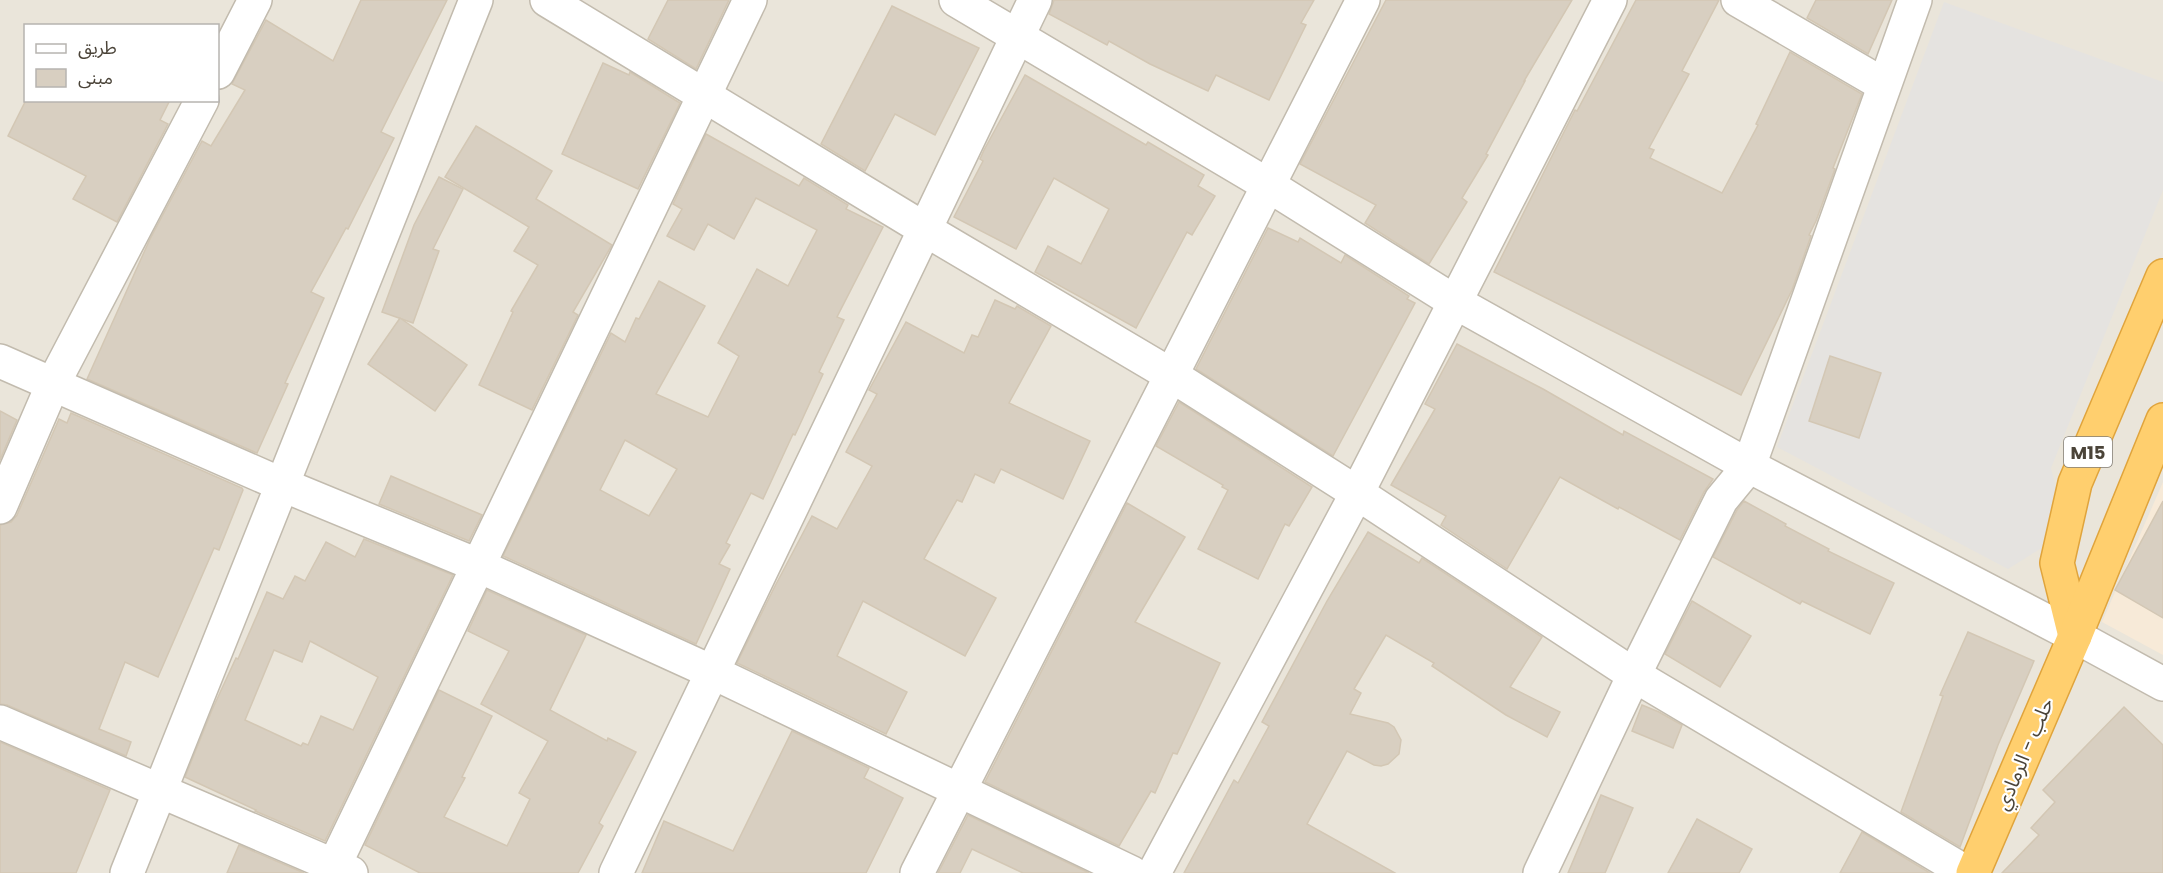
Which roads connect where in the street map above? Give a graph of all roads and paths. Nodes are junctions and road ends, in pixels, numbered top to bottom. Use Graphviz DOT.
graph roads {
  1 [pos="255,0"];
  2 [pos="476,0"];
  3 [pos="547,0"];
  4 [pos="750,0"];
  5 [pos="956,0"];
  6 [pos="1035,0"];
  7 [pos="1362,0"];
  8 [pos="1610,0"];
  9 [pos="1738,0"];
  10 [pos="1915,0"];
  11 [pos="1017,38"];
  12 [pos="219,70"];
  13 [pos="1884,85"];
  14 [pos="705,95"];
  15 [pos="201,102"];
  16 [pos="1268,185"];
  17 [pos="926,231"];
  18 [pos="2163,276"];
  19 [pos="1455,302"];
  20 [pos="0,361"];
  21 [pos="1171,375"];
  22 [pos="53,384"];
  23 [pos="2163,420"];
  24 [pos="1749,466"];
  25 [pos="283,485"];
  26 [pos="1357,493"];
  27 [pos="0,507"];
  28 [pos="477,565"];
  29 [pos="2075,636"];
  30 [pos="712,672"];
  31 [pos="1634,675"];
  32 [pos="2163,684"];
  33 [pos="0,722"];
  34 [pos="160,790"];
  35 [pos="959,790"];
  36 [pos="342,869"];
  37 [pos="127,873"];
  38 [pos="616,873"];
  39 [pos="917,873"];
  40 [pos="1132,873"];
  41 [pos="1154,873"];
  42 [pos="1540,873"];
  43 [pos="1967,873"];
  44 [pos="1973,873"];
  1 -- 12 [label="street"];
  2 -- 25 [label="street"];
  3 -- 14 [label="street"];
  4 -- 14 [label="street"];
  5 -- 11 [label="street"];
  6 -- 11 [label="street"];
  7 -- 16 [label="street"];
  8 -- 19 [label="street"];
  9 -- 13 [label="street"];
  10 -- 13 [label="street"];
  11 -- 16 [label="street"];
  11 -- 17 [label="street"];
  13 -- 24 [label="street"];
  14 -- 17 [label="street"];
  14 -- 28 [label="street"];
  15 -- 22 [label="street"];
  16 -- 19 [label="street"];
  16 -- 21 [label="street"];
  17 -- 21 [label="street"];
  17 -- 30 [label="street"];
  18 -- 29 [label="highway, M15"];
  19 -- 24 [label="street"];
  19 -- 26 [label="street"];
  20 -- 22 [label="street"];
  21 -- 26 [label="street"];
  21 -- 35 [label="street"];
  22 -- 25 [label="street"];
  22 -- 27 [label="street"];
  23 -- 29 [label="highway, M15"];
  24 -- 29 [label="street"];
  24 -- 31 [label="street"];
  25 -- 28 [label="street"];
  25 -- 34 [label="street"];
  26 -- 31 [label="street"];
  26 -- 41 [label="street"];
  28 -- 30 [label="street"];
  28 -- 36 [label="street"];
  29 -- 32 [label="street"];
  29 -- 44 [label="highway, حلب - الرمادي / M15"];
  30 -- 35 [label="street"];
  30 -- 38 [label="street"];
  31 -- 42 [label="street"];
  31 -- 43 [label="street"];
  33 -- 34 [label="street"];
  34 -- 36 [label="street"];
  34 -- 37 [label="street"];
  35 -- 39 [label="street"];
  35 -- 40 [label="street"];
}
